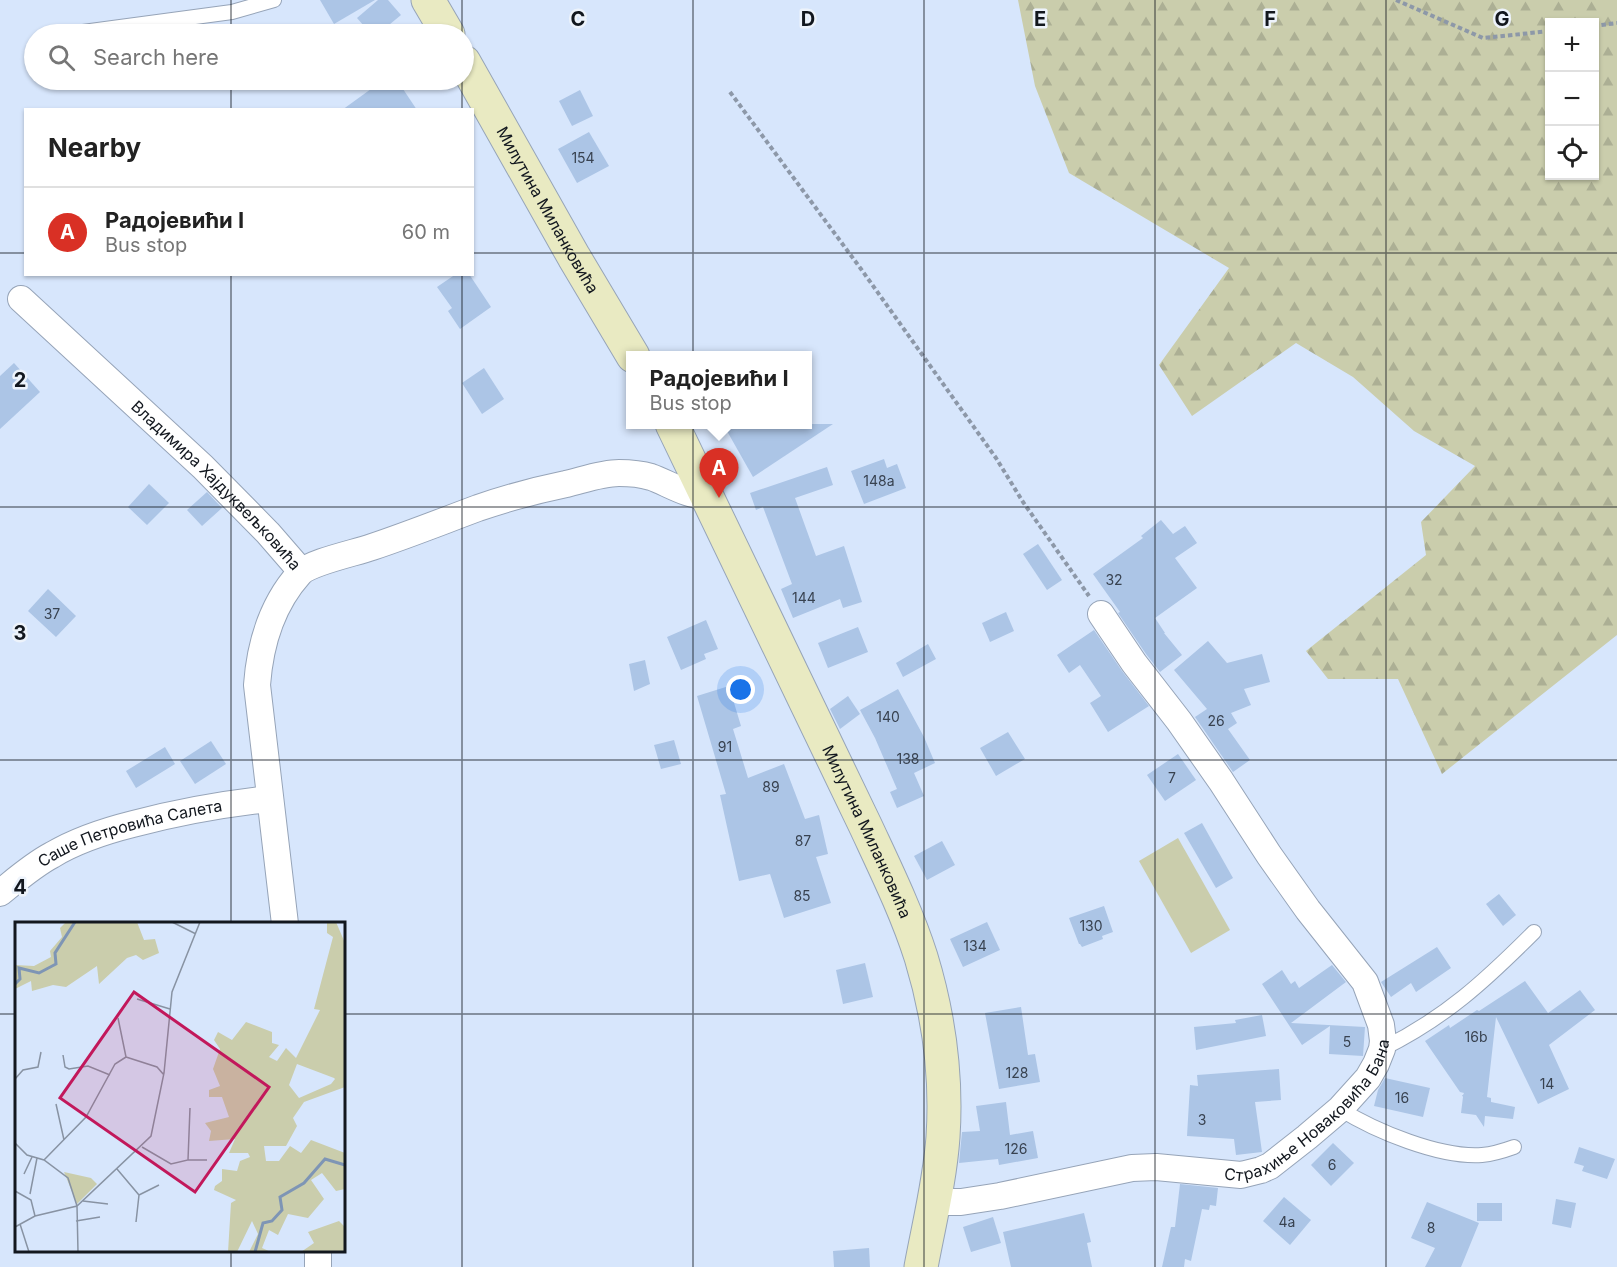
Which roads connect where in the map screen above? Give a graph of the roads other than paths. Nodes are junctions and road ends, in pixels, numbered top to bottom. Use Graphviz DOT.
graph roads {
  1 [pos="274,0"];
  2 [pos="428,0"];
  3 [pos="143,24"];
  4 [pos="442,24"];
  5 [pos="474,80"];
  6 [pos="21,299"];
  7 [pos="630,351"];
  8 [pos="674,429"];
  9 [pos="706,495"];
  10 [pos="301,571"];
  11 [pos="1101,614"];
  12 [pos="269,799"];
  13 [pos="0,893"];
  14 [pos="285,922"];
  15 [pos="1534,932"];
  16 [pos="1382,1049"];
  17 [pos="1340,1110"];
  18 [pos="1514,1147"];
  19 [pos="933,1199"];
  20 [pos="921,1267"];
  1 -- 3 [label="lane"];
  2 -- 4 [label="main road"];
  5 -- 7 [label="main road, Милутина Миланковића"];
  6 -- 10 [label="street, Владимира Хајдуквељковића"];
  8 -- 9 [label="main road, Милутина Миланковића"];
  9 -- 10 [label="street"];
  9 -- 19 [label="main road, Милутина Миланковића"];
  10 -- 12 [label="street, Владимира Хајдуквељковића"];
  11 -- 16 [label="street, Страхиње Новаковића Бана"];
  12 -- 13 [label="street, Саше Петровића Салета"];
  12 -- 14 [label="street, Владимира Хајдуквељковића"];
  15 -- 16 [label="lane"];
  16 -- 17 [label="street, Страхиње Новаковића Бана"];
  17 -- 18 [label="lane"];
  17 -- 19 [label="street, Страхиње Новаковића Бана"];
  19 -- 20 [label="main road, Милутина Миланковића"];
}
